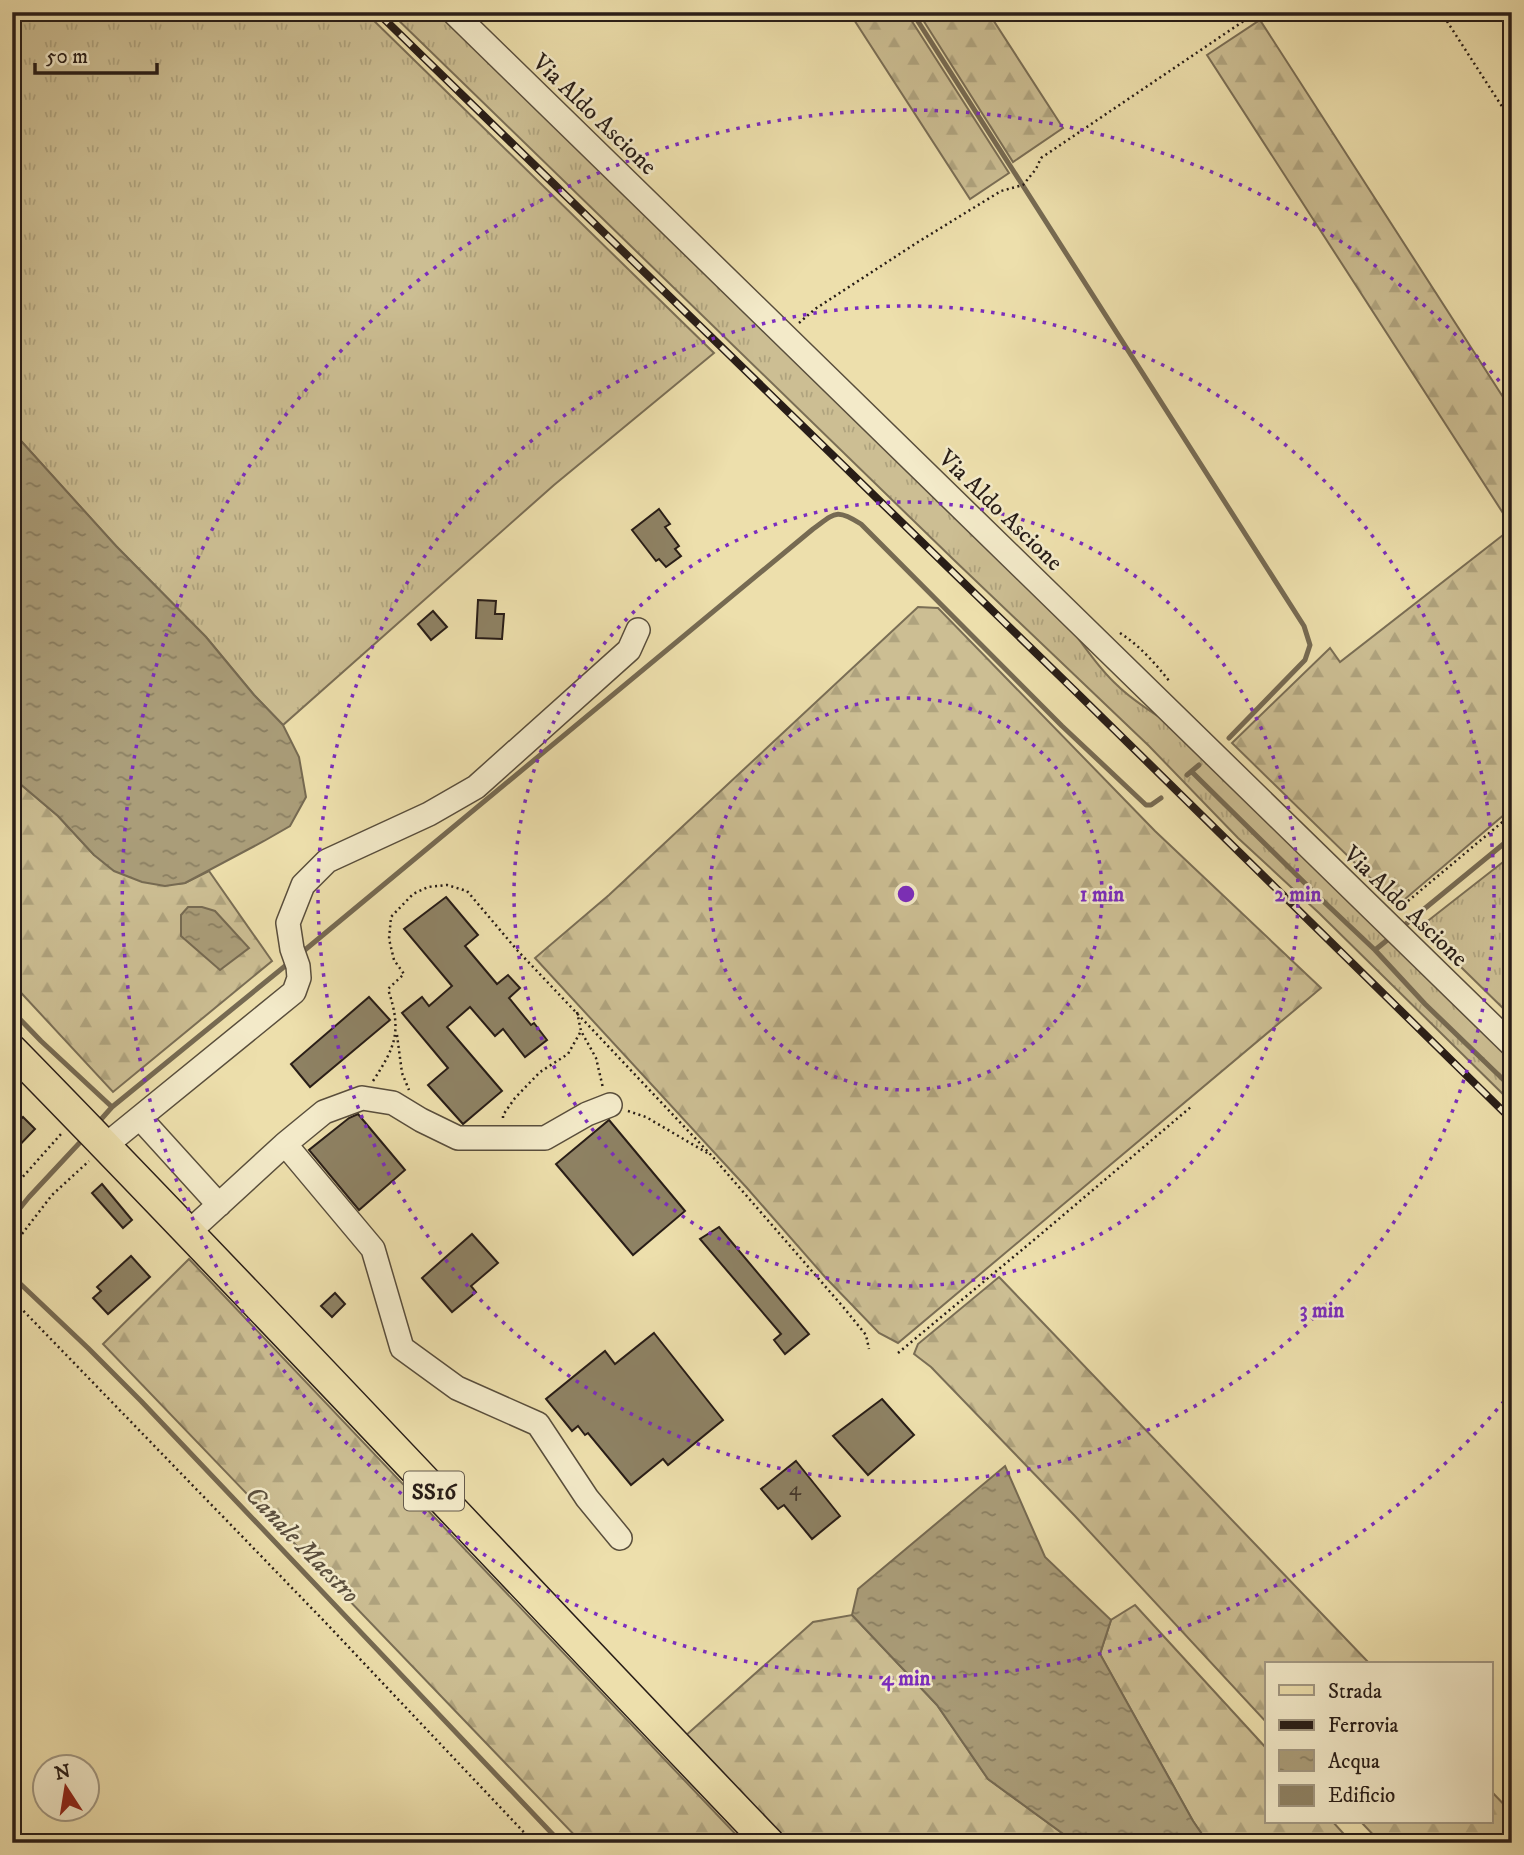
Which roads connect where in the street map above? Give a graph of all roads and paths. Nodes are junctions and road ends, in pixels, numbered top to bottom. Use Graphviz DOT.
graph roads {
  1 [pos="453,12"];
  2 [pos="1257,12"];
  3 [pos="1441,12"];
  4 [pos="1512,122"];
  5 [pos="796,325"];
  6 [pos="638,630"];
  7 [pos="1512,814"];
  8 [pos="1408,901"];
  9 [pos="577,1012"];
  10 [pos="581,1031"];
  11 [pos="396,1032"];
  12 [pos="1507,1032"];
  13 [pos="12,1050"];
  14 [pos="362,1097"];
  15 [pos="610,1105"];
  16 [pos="1192,1106"];
  17 [pos="140,1118"];
  18 [pos="421,1119"];
  19 [pos="92,1131"];
  20 [pos="502,1139"];
  21 [pos="285,1144"];
  22 [pos="712,1156"];
  23 [pos="12,1189"];
  24 [pos="219,1205"];
  25 [pos="189,1232"];
  26 [pos="12,1247"];
  27 [pos="12,1299"];
  28 [pos="869,1349"];
  29 [pos="898,1353"];
  30 [pos="620,1538"];
  31 [pos="534,1843"];
  32 [pos="769,1843"];
  1 -- 12 [label="street, Via Aldo Ascione"];
  2 -- 5 [label="path"];
  3 -- 4 [label="path"];
  6 -- 17 [label="street"];
  7 -- 8 [label="path"];
  9 -- 10 [label="path"];
  9 -- 11 [label="path"];
  9 -- 22 [label="path"];
  10 -- 15 [label="path"];
  10 -- 20 [label="path"];
  11 -- 14 [label="path"];
  11 -- 18 [label="path"];
  13 -- 19 [label="main road, SS16"];
  14 -- 18 [label="street"];
  14 -- 21 [label="street"];
  15 -- 20 [label="street"];
  15 -- 22 [label="path"];
  16 -- 29 [label="path"];
  17 -- 19 [label="street"];
  17 -- 24 [label="street"];
  18 -- 20 [label="street"];
  19 -- 23 [label="path"];
  19 -- 25 [label="main road, SS16"];
  19 -- 26 [label="path"];
  21 -- 24 [label="street"];
  21 -- 30 [label="street"];
  22 -- 28 [label="path"];
  24 -- 25 [label="street"];
  25 -- 32 [label="main road, SS16"];
  27 -- 31 [label="path"];
}
